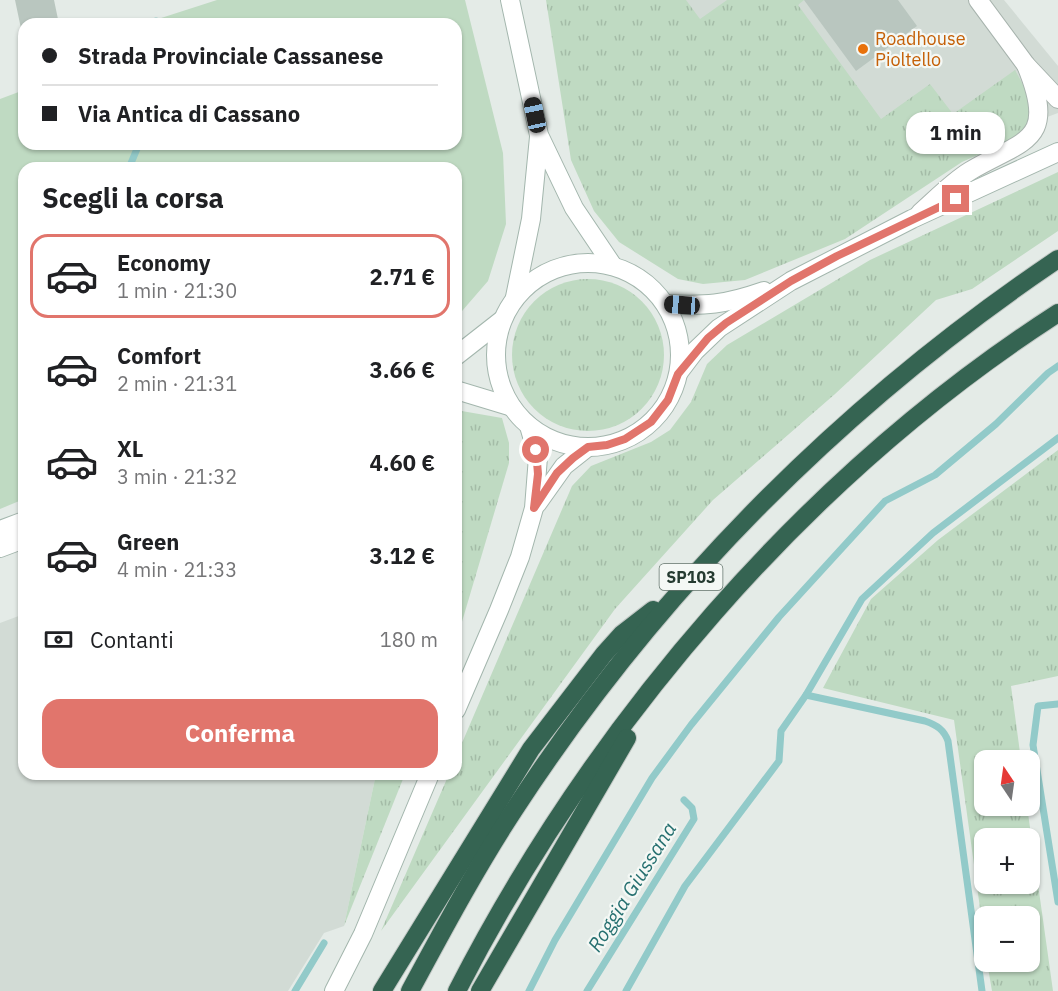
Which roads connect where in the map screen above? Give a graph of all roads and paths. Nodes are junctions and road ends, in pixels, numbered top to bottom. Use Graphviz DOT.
graph roads {
  1 [pos="510,0"];
  2 [pos="519,0"];
  3 [pos="978,0"];
  4 [pos="517,34"];
  5 [pos="1026,66"];
  6 [pos="1058,99"];
  7 [pos="539,135"];
  8 [pos="1058,152"];
  9 [pos="912,219"];
  10 [pos="1058,259"];
  11 [pos="613,266"];
  12 [pos="791,281"];
  13 [pos="515,297"];
  14 [pos="665,304"];
  15 [pos="1058,313"];
  16 [pos="502,320"];
  17 [pos="462,351"];
  18 [pos="678,374"];
  19 [pos="462,392"];
  20 [pos="512,407"];
  21 [pos="529,426"];
  22 [pos="588,447"];
  23 [pos="534,508"];
  24 [pos="18,522"];
  25 [pos="0,530"];
  26 [pos="18,541"];
  27 [pos="0,548"];
  28 [pos="683,587"];
  29 [pos="664,674"];
  30 [pos="462,696"];
  31 [pos="427,780"];
  32 [pos="334,991"];
  33 [pos="382,991"];
  34 [pos="410,991"];
  35 [pos="457,991"];
  36 [pos="480,991"];
  1 -- 4 [label="main road"];
  2 -- 4 [label="main road"];
  3 -- 5 [label="main road"];
  4 -- 7 [label="main road"];
  5 -- 6 [label="main road"];
  5 -- 9 [label="main road"];
  7 -- 11 [label="main road"];
  7 -- 13 [label="main road"];
  8 -- 9 [label="main road"];
  9 -- 12 [label="main road"];
  10 -- 28 [label="highway, SP103"];
  11 -- 13 [label="main road"];
  11 -- 14 [label="main road"];
  12 -- 14 [label="main road"];
  12 -- 18 [label="main road"];
  13 -- 16 [label="main road"];
  14 -- 18 [label="main road"];
  15 -- 29 [label="highway, SP103"];
  16 -- 17 [label="main road"];
  16 -- 20 [label="main road"];
  18 -- 22 [label="main road"];
  19 -- 20 [label="main road"];
  20 -- 21 [label="main road"];
  21 -- 22 [label="main road"];
  21 -- 23 [label="main road"];
  22 -- 23 [label="main road"];
  23 -- 30 [label="main road"];
  24 -- 25 [label="main road"];
  26 -- 27 [label="main road"];
  28 -- 33 [label="highway"];
  28 -- 34 [label="highway, SP103"];
  29 -- 35 [label="highway, SP103"];
  29 -- 36 [label="highway"];
  31 -- 32 [label="main road"];
}
